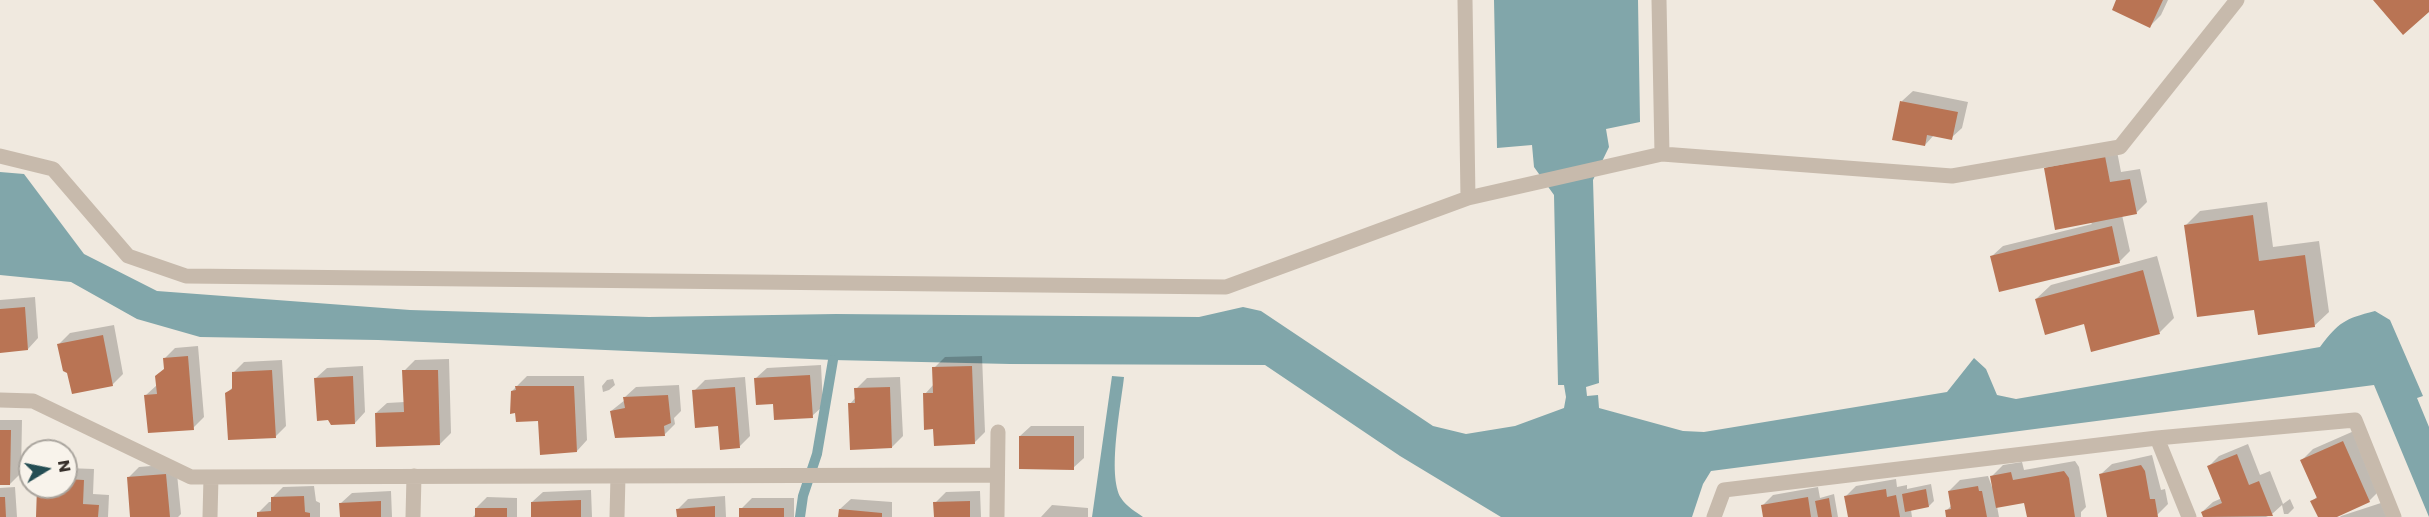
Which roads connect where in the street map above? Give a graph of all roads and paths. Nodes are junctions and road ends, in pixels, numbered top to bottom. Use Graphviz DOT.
graph roads {
  1 [pos="1465,0"];
  2 [pos="1659,0"];
  3 [pos="2237,0"];
  4 [pos="1662,154"];
  5 [pos="0,156"];
  6 [pos="1468,198"];
  7 [pos="0,400"];
  8 [pos="998,432"];
  9 [pos="2157,438"];
  10 [pos="997,475"];
  11 [pos="414,476"];
  12 [pos="618,476"];
  13 [pos="211,477"];
  14 [pos="997,516"];
  15 [pos="210,517"];
  16 [pos="413,517"];
  17 [pos="617,517"];
  18 [pos="1714,517"];
  19 [pos="2189,517"];
  20 [pos="2394,517"];
  1 -- 6 [label="street"];
  2 -- 4 [label="street"];
  3 -- 4 [label="street"];
  4 -- 6 [label="street"];
  5 -- 6 [label="street"];
  7 -- 13 [label="street"];
  8 -- 10 [label="street"];
  9 -- 18 [label="street"];
  9 -- 19 [label="street"];
  9 -- 20 [label="street"];
  10 -- 12 [label="street"];
  10 -- 14 [label="street"];
  11 -- 12 [label="street"];
  11 -- 13 [label="street"];
  11 -- 16 [label="street"];
  12 -- 17 [label="street"];
  13 -- 15 [label="street"];
}
